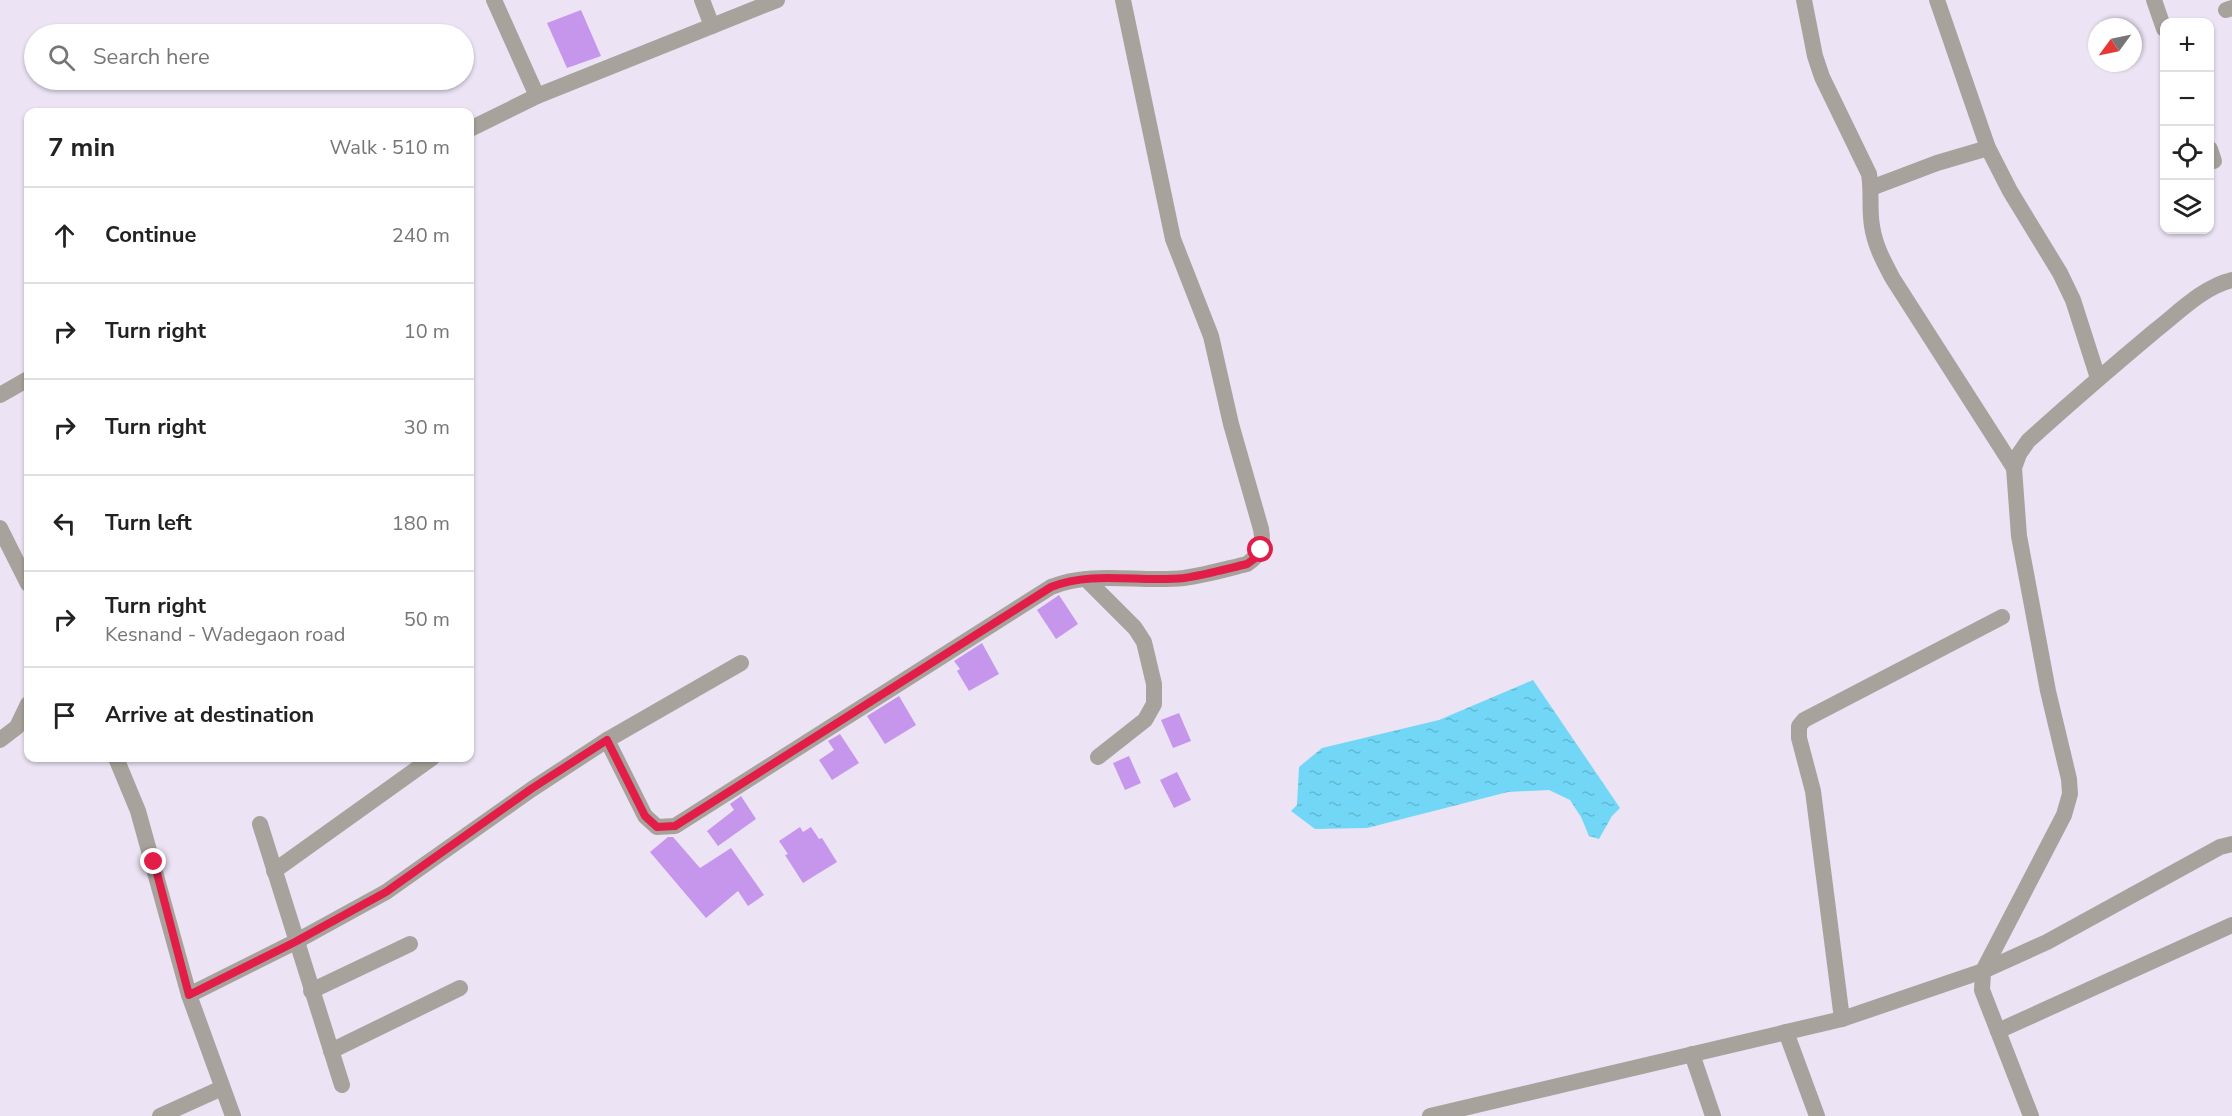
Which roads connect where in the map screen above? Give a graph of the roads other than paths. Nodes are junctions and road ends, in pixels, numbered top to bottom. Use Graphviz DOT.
graph roads {
  1 [pos="494,0"];
  2 [pos="702,0"];
  3 [pos="1123,0"];
  4 [pos="1804,0"];
  5 [pos="1937,0"];
  6 [pos="2154,0"];
  7 [pos="766,2"];
  8 [pos="2160,18"];
  9 [pos="712,26"];
  10 [pos="537,96"];
  11 [pos="474,127"];
  12 [pos="1988,148"];
  13 [pos="1871,188"];
  14 [pos="2232,280"];
  15 [pos="2098,378"];
  16 [pos="24,381"];
  17 [pos="0,395"];
  18 [pos="2014,468"];
  19 [pos="0,528"];
  20 [pos="24,576"];
  21 [pos="1086,579"];
  22 [pos="2002,617"];
  23 [pos="741,663"];
  24 [pos="24,712"];
  25 [pos="0,740"];
  26 [pos="607,740"];
  27 [pos="1098,757"];
  28 [pos="118,762"];
  29 [pos="426,762"];
  30 [pos="260,824"];
  31 [pos="2232,844"];
  32 [pos="274,871"];
  33 [pos="2232,925"];
  34 [pos="295,942"];
  35 [pos="410,944"];
  36 [pos="1983,971"];
  37 [pos="460,988"];
  38 [pos="311,992"];
  39 [pos="189,995"];
  40 [pos="1842,1019"];
  41 [pos="1998,1031"];
  42 [pos="1786,1032"];
  43 [pos="331,1051"];
  44 [pos="1692,1054"];
  45 [pos="342,1085"];
  46 [pos="222,1088"];
  47 [pos="160,1116"];
  48 [pos="233,1116"];
  49 [pos="1430,1116"];
  50 [pos="1713,1116"];
  51 [pos="1817,1116"];
  52 [pos="2031,1116"];
  1 -- 10 [label="street"];
  2 -- 9 [label="street"];
  3 -- 21 [label="street"];
  4 -- 13 [label="street"];
  5 -- 12 [label="street"];
  6 -- 8 [label="street"];
  7 -- 9 [label="street"];
  9 -- 10 [label="street"];
  10 -- 11 [label="street"];
  12 -- 13 [label="street"];
  12 -- 15 [label="street"];
  13 -- 18 [label="street"];
  14 -- 15 [label="street"];
  15 -- 18 [label="street"];
  16 -- 17 [label="street"];
  18 -- 36 [label="street"];
  19 -- 20 [label="street"];
  21 -- 26 [label="street"];
  21 -- 27 [label="street"];
  22 -- 40 [label="street"];
  23 -- 26 [label="street"];
  24 -- 25 [label="street"];
  26 -- 34 [label="street"];
  28 -- 39 [label="street"];
  29 -- 32 [label="street"];
  30 -- 32 [label="street"];
  31 -- 36 [label="street"];
  32 -- 34 [label="street"];
  33 -- 41 [label="street"];
  34 -- 38 [label="street"];
  34 -- 39 [label="street"];
  35 -- 38 [label="street"];
  36 -- 40 [label="street"];
  36 -- 41 [label="street"];
  37 -- 43 [label="street"];
  38 -- 43 [label="street"];
  39 -- 46 [label="street"];
  40 -- 42 [label="street"];
  41 -- 52 [label="street"];
  42 -- 44 [label="street"];
  42 -- 51 [label="street"];
  43 -- 45 [label="street"];
  44 -- 49 [label="street"];
  44 -- 50 [label="street"];
  46 -- 47 [label="street"];
  46 -- 48 [label="street"];
}
